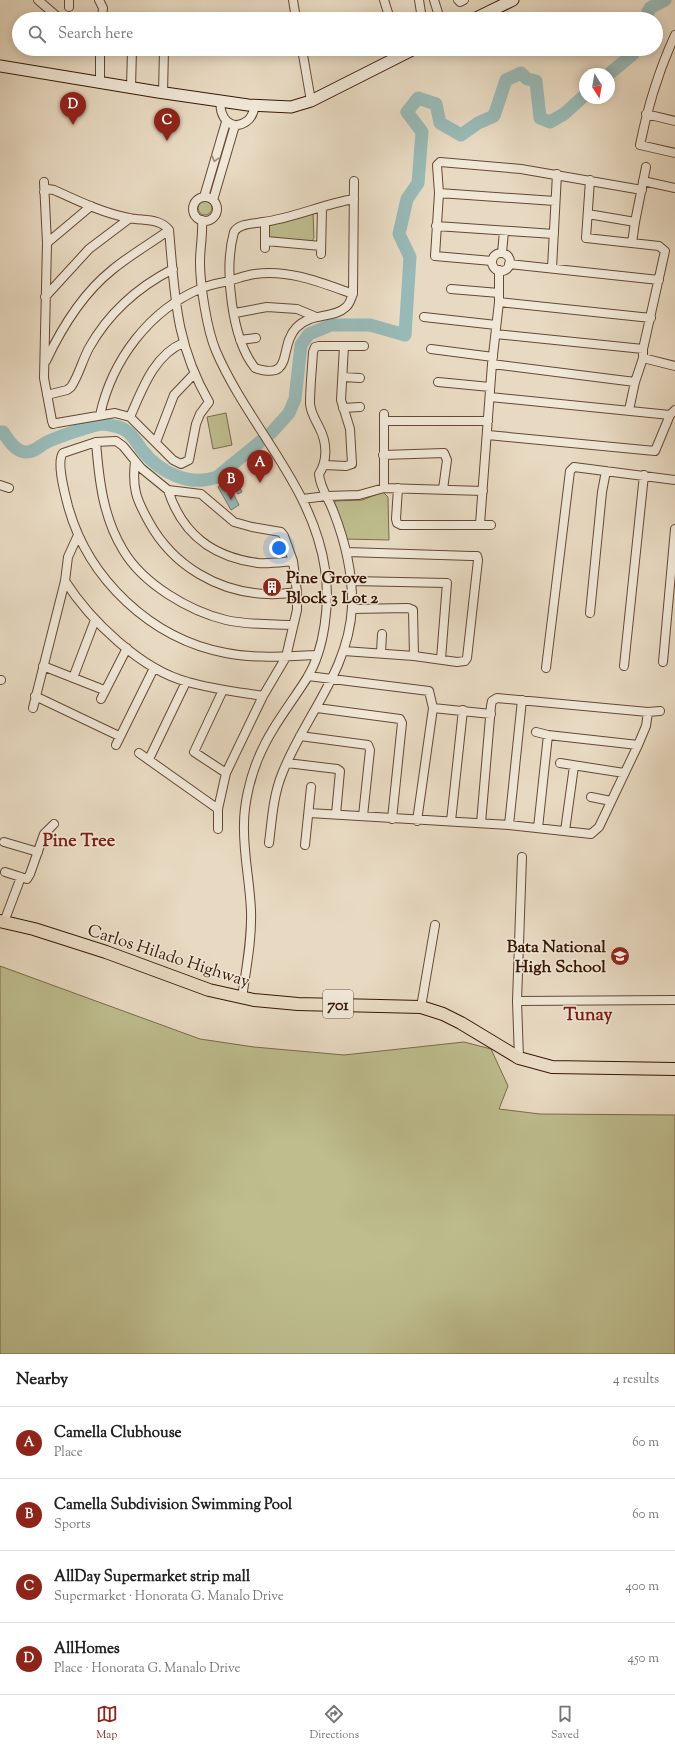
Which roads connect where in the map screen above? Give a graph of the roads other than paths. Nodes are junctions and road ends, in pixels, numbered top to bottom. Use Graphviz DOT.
graph roads {
  1 [pos="38,0"];
  2 [pos="99,0"];
  3 [pos="293,0"];
  4 [pos="384,0"];
  5 [pos="419,0"];
  6 [pos="434,0"];
  7 [pos="458,0"];
  8 [pos="464,0"];
  9 [pos="513,0"];
  10 [pos="52,12"];
  11 [pos="103,12"];
  12 [pos="295,12"];
  13 [pos="388,12"];
  14 [pos="421,12"];
  15 [pos="438,12"];
  16 [pos="488,12"];
  17 [pos="675,35"];
  18 [pos="100,56"];
  19 [pos="132,56"];
  20 [pos="164,56"];
  21 [pos="303,56"];
  22 [pos="400,56"];
  23 [pos="0,66"];
  24 [pos="100,83"];
  25 [pos="131,88"];
  26 [pos="163,93"];
  27 [pos="221,101"];
  28 [pos="311,101"];
  29 [pos="256,104"];
  30 [pos="646,114"];
  31 [pos="675,121"];
  32 [pos="226,122"];
  33 [pos="234,125"];
  34 [pos="675,153"];
  35 [pos="646,168"];
  36 [pos="557,174"];
  37 [pos="590,180"];
  38 [pos="354,181"];
  39 [pos="44,182"];
  40 [pos="642,186"];
  41 [pos="675,188"];
  42 [pos="44,192"];
  43 [pos="439,193"];
  44 [pos="204,197"];
  45 [pos="354,198"];
  46 [pos="213,200"];
  47 [pos="555,201"];
  48 [pos="90,206"];
  49 [pos="322,207"];
  50 [pos="588,214"];
  51 [pos="130,218"];
  52 [pos="202,220"];
  53 [pos="265,222"];
  54 [pos="635,222"];
  55 [pos="436,226"];
  56 [pos="169,230"];
  57 [pos="504,231"];
  58 [pos="554,234"];
  59 [pos="47,243"];
  60 [pos="632,243"];
  61 [pos="502,253"];
  62 [pos="492,261"];
  63 [pos="509,264"];
  64 [pos="552,268"];
  65 [pos="173,269"];
  66 [pos="499,270"];
  67 [pos="659,280"];
  68 [pos="229,281"];
  69 [pos="202,288"];
  70 [pos="451,289"];
  71 [pos="499,292"];
  72 [pos="353,294"];
  73 [pos="45,297"];
  74 [pos="499,302"];
  75 [pos="176,303"];
  76 [pos="235,312"];
  77 [pos="314,316"];
  78 [pos="424,317"];
  79 [pos="651,318"];
  80 [pos="496,325"];
  81 [pos="496,334"];
  82 [pos="256,338"];
  83 [pos="240,340"];
  84 [pos="183,343"];
  85 [pos="344,346"];
  86 [pos="364,346"];
  87 [pos="431,349"];
  88 [pos="643,349"];
  89 [pos="643,358"];
  90 [pos="492,361"];
  91 [pos="45,363"];
  92 [pos="675,366"];
  93 [pos="194,374"];
  94 [pos="343,377"];
  95 [pos="360,378"];
  96 [pos="438,382"];
  97 [pos="635,382"];
  98 [pos="490,387"];
  99 [pos="47,395"];
  100 [pos="490,397"];
  101 [pos="360,407"];
  102 [pos="343,408"];
  103 [pos="629,410"];
  104 [pos="672,413"];
  105 [pos="100,415"];
  106 [pos="130,417"];
  107 [pos="488,421"];
  108 [pos="488,435"];
  109 [pos="96,442"];
  110 [pos="156,442"];
  111 [pos="383,454"];
  112 [pos="135,461"];
  113 [pos="325,465"];
  114 [pos="606,471"];
  115 [pos="644,475"];
  116 [pos="675,480"];
  117 [pos="0,486"];
  118 [pos="10,488"];
  119 [pos="384,488"];
  120 [pos="398,488"];
  121 [pos="443,489"];
  122 [pos="168,490"];
  123 [pos="483,491"];
  124 [pos="328,496"];
  125 [pos="302,499"];
  126 [pos="480,524"];
  127 [pos="491,525"];
  128 [pos="675,529"];
  129 [pos="78,535"];
  130 [pos="347,552"];
  131 [pos="293,562"];
  132 [pos="64,580"];
  133 [pos="352,581"];
  134 [pos="297,592"];
  135 [pos="352,609"];
  136 [pos="590,613"];
  137 [pos="95,620"];
  138 [pos="292,626"];
  139 [pos="382,634"];
  140 [pos="127,648"];
  141 [pos="344,651"];
  142 [pos="381,653"];
  143 [pos="316,655"];
  144 [pos="414,656"];
  145 [pos="286,657"];
  146 [pos="441,659"];
  147 [pos="663,662"];
  148 [pos="43,666"];
  149 [pos="624,666"];
  150 [pos="154,668"];
  151 [pos="546,668"];
  152 [pos="308,676"];
  153 [pos="73,678"];
  154 [pos="332,680"];
  155 [pos="186,682"];
  156 [pos="104,690"];
  157 [pos="223,690"];
  158 [pos="35,696"];
  159 [pos="263,696"];
  160 [pos="101,699"];
  161 [pos="522,700"];
  162 [pos="33,708"];
  163 [pos="317,708"];
  164 [pos="433,708"];
  165 [pos="463,710"];
  166 [pos="660,711"];
  167 [pos="648,712"];
  168 [pos="490,714"];
  169 [pos="536,732"];
  170 [pos="548,735"];
  171 [pos="119,736"];
  172 [pos="300,736"];
  173 [pos="116,745"];
  174 [pos="638,745"];
  175 [pos="139,753"];
  176 [pos="149,759"];
  177 [pos="288,763"];
  178 [pos="560,763"];
  179 [pos="574,766"];
  180 [pos="226,773"];
  181 [pos="624,773"];
  182 [pos="311,788"];
  183 [pos="590,797"];
  184 [pos="611,801"];
  185 [pos="218,809"];
  186 [pos="309,813"];
  187 [pos="336,814"];
  188 [pos="363,816"];
  189 [pos="392,819"];
  190 [pos="417,821"];
  191 [pos="451,821"];
  192 [pos="481,823"];
  193 [pos="54,824"];
  194 [pos="509,825"];
  195 [pos="538,828"];
  196 [pos="218,829"];
  197 [pos="566,831"];
  198 [pos="4,842"];
  199 [pos="268,843"];
  200 [pos="305,845"];
  201 [pos="38,852"];
  202 [pos="522,857"];
  203 [pos="5,872"];
  204 [pos="21,877"];
  205 [pos="2,921"];
  206 [pos="435,925"];
  207 [pos="242,998"];
  208 [pos="675,1000"];
  209 [pos="517,1001"];
  210 [pos="421,1007"];
  211 [pos="519,1058"];
  212 [pos="675,1069"];
  1 -- 10 [label="street"];
  2 -- 11 [label="street"];
  3 -- 12 [label="street"];
  4 -- 13 [label="street"];
  5 -- 14 [label="street"];
  6 -- 15 [label="street"];
  7 -- 8 [label="street"];
  9 -- 16 [label="street"];
  17 -- 30 [label="street"];
  18 -- 24 [label="street"];
  19 -- 25 [label="street"];
  20 -- 26 [label="street"];
  21 -- 28 [label="street"];
  22 -- 28 [label="street"];
  23 -- 24 [label="street"];
  24 -- 25 [label="street"];
  25 -- 26 [label="street"];
  26 -- 27 [label="street"];
  27 -- 29 [label="street"];
  27 -- 32 [label="street"];
  28 -- 29 [label="street"];
  29 -- 33 [label="street"];
  30 -- 31 [label="street"];
  30 -- 34 [label="street"];
  32 -- 33 [label="street"];
  32 -- 44 [label="street, one-way"];
  33 -- 46 [label="street"];
  35 -- 40 [label="street"];
  36 -- 37 [label="street"];
  36 -- 43 [label="street"];
  36 -- 47 [label="street"];
  37 -- 40 [label="street"];
  37 -- 50 [label="street"];
  38 -- 45 [label="street"];
  39 -- 42 [label="street"];
  40 -- 41 [label="street"];
  40 -- 54 [label="street"];
  42 -- 48 [label="street"];
  42 -- 59 [label="street"];
  43 -- 47 [label="street"];
  43 -- 55 [label="street"];
  44 -- 46 [label="street"];
  44 -- 52 [label="street"];
  45 -- 49 [label="street"];
  45 -- 72 [label="street"];
  46 -- 52 [label="street"];
  47 -- 58 [label="street"];
  48 -- 51 [label="street"];
  48 -- 59 [label="street"];
  49 -- 53 [label="street"];
  49 -- 53 [label="street"];
  50 -- 54 [label="street"];
  50 -- 60 [label="street"];
  51 -- 56 [label="street"];
  51 -- 73 [label="street"];
  52 -- 69 [label="street"];
  53 -- 68 [label="street"];
  54 -- 60 [label="street"];
  55 -- 57 [label="street"];
  55 -- 62 [label="street"];
  56 -- 65 [label="street"];
  56 -- 91 [label="street"];
  57 -- 58 [label="street"];
  57 -- 61 [label="street"];
  58 -- 64 [label="street"];
  59 -- 73 [label="street"];
  60 -- 67 [label="street"];
  61 -- 62 [label="street"];
  61 -- 63 [label="street"];
  62 -- 66 [label="street"];
  63 -- 64 [label="street"];
  63 -- 66 [label="street"];
  64 -- 67 [label="street"];
  65 -- 75 [label="street"];
  65 -- 99 [label="street"];
  66 -- 71 [label="street"];
  67 -- 79 [label="street"];
  68 -- 69 [label="street"];
  68 -- 72 [label="street"];
  68 -- 76 [label="street"];
  69 -- 75 [label="street"];
  69 -- 125 [label="street"];
  70 -- 71 [label="street"];
  71 -- 74 [label="street"];
  72 -- 77 [label="street"];
  73 -- 91 [label="street"];
  74 -- 79 [label="street"];
  74 -- 80 [label="street"];
  75 -- 84 [label="street"];
  75 -- 105 [label="street"];
  76 -- 77 [label="street"];
  76 -- 83 [label="street"];
  77 -- 83 [label="street"];
  78 -- 80 [label="street"];
  79 -- 88 [label="street"];
  80 -- 81 [label="street"];
  81 -- 88 [label="street"];
  81 -- 90 [label="street"];
  82 -- 83 [label="street"];
  84 -- 93 [label="street"];
  84 -- 106 [label="street"];
  85 -- 86 [label="street"];
  85 -- 94 [label="street"];
  85 -- 113 [label="street"];
  87 -- 90 [label="street"];
  88 -- 89 [label="street"];
  89 -- 92 [label="street"];
  89 -- 97 [label="street"];
  90 -- 97 [label="street"];
  90 -- 98 [label="street"];
  91 -- 99 [label="street"];
  93 -- 110 [label="street"];
  93 -- 110 [label="street"];
  94 -- 95 [label="street"];
  94 -- 102 [label="street"];
  96 -- 98 [label="street"];
  97 -- 103 [label="street"];
  98 -- 100 [label="street"];
  99 -- 105 [label="street"];
  100 -- 103 [label="street"];
  100 -- 107 [label="street"];
  101 -- 102 [label="street"];
  102 -- 113 [label="street"];
  103 -- 104 [label="street"];
  104 -- 108 [label="street"];
  105 -- 106 [label="street"];
  106 -- 110 [label="street"];
  107 -- 108 [label="street"];
  107 -- 111 [label="street"];
  108 -- 123 [label="street"];
  109 -- 112 [label="street"];
  109 -- 129 [label="street"];
  109 -- 138 [label="street"];
  111 -- 119 [label="street"];
  111 -- 121 [label="street"];
  112 -- 122 [label="street"];
  112 -- 134 [label="street"];
  113 -- 124 [label="street"];
  114 -- 115 [label="street"];
  114 -- 136 [label="street"];
  114 -- 151 [label="street"];
  115 -- 116 [label="street"];
  115 -- 149 [label="street"];
  117 -- 118 [label="street"];
  119 -- 120 [label="street"];
  119 -- 124 [label="street"];
  120 -- 121 [label="street"];
  120 -- 126 [label="street"];
  121 -- 123 [label="street"];
  122 -- 131 [label="street"];
  122 -- 131 [label="street"];
  123 -- 126 [label="street"];
  124 -- 125 [label="street"];
  124 -- 130 [label="street"];
  125 -- 143 [label="street"];
  126 -- 127 [label="street"];
  128 -- 147 [label="street"];
  129 -- 132 [label="street"];
  129 -- 145 [label="street"];
  130 -- 133 [label="street"];
  130 -- 146 [label="street"];
  131 -- 134 [label="street"];
  132 -- 137 [label="street"];
  132 -- 148 [label="street"];
  133 -- 135 [label="street"];
  133 -- 146 [label="street"];
  134 -- 138 [label="street"];
  135 -- 141 [label="street"];
  135 -- 144 [label="street"];
  137 -- 140 [label="street"];
  137 -- 153 [label="street"];
  138 -- 145 [label="street"];
  139 -- 142 [label="street"];
  140 -- 150 [label="street"];
  140 -- 156 [label="street"];
  141 -- 142 [label="street"];
  141 -- 154 [label="street"];
  142 -- 144 [label="street"];
  143 -- 145 [label="street"];
  143 -- 152 [label="street"];
  144 -- 146 [label="street"];
  145 -- 159 [label="street"];
  148 -- 153 [label="street"];
  148 -- 158 [label="street"];
  150 -- 155 [label="street"];
  150 -- 171 [label="street"];
  152 -- 154 [label="street"];
  152 -- 207 [label="street"];
  153 -- 156 [label="street"];
  154 -- 163 [label="street"];
  154 -- 164 [label="street"];
  155 -- 157 [label="street"];
  155 -- 176 [label="street"];
  156 -- 160 [label="street"];
  157 -- 159 [label="street"];
  157 -- 180 [label="street"];
  158 -- 162 [label="street"];
  158 -- 171 [label="street"];
  159 -- 180 [label="street"];
  161 -- 167 [label="street"];
  161 -- 168 [label="street"];
  161 -- 194 [label="street"];
  163 -- 172 [label="street"];
  163 -- 189 [label="street"];
  164 -- 165 [label="street"];
  164 -- 190 [label="street"];
  165 -- 168 [label="street"];
  165 -- 191 [label="street"];
  166 -- 167 [label="street"];
  167 -- 174 [label="street"];
  168 -- 192 [label="street"];
  169 -- 170 [label="street"];
  170 -- 174 [label="street"];
  170 -- 195 [label="street"];
  171 -- 173 [label="street"];
  172 -- 177 [label="street"];
  172 -- 188 [label="street"];
  174 -- 181 [label="street"];
  175 -- 176 [label="street"];
  176 -- 185 [label="street"];
  177 -- 187 [label="street"];
  177 -- 199 [label="street"];
  178 -- 179 [label="street"];
  179 -- 181 [label="street"];
  179 -- 197 [label="street"];
  180 -- 185 [label="street"];
  181 -- 184 [label="street"];
  182 -- 186 [label="street"];
  183 -- 184 [label="street"];
  184 -- 197 [label="street"];
  185 -- 196 [label="street"];
  186 -- 187 [label="street"];
  186 -- 200 [label="street"];
  187 -- 188 [label="street"];
  188 -- 189 [label="street"];
  189 -- 190 [label="street"];
  190 -- 191 [label="street"];
  191 -- 192 [label="street"];
  192 -- 194 [label="street"];
  193 -- 201 [label="street"];
  194 -- 195 [label="street"];
  195 -- 197 [label="street"];
  198 -- 201 [label="street"];
  201 -- 204 [label="street"];
  202 -- 209 [label="street"];
  203 -- 204 [label="street"];
  204 -- 205 [label="street"];
  205 -- 207 [label="main road, Carlos Hilado Highway / 701"];
  206 -- 210 [label="street"];
  207 -- 210 [label="main road, Carlos Hilado Highway / 701"];
  208 -- 209 [label="street"];
  209 -- 211 [label="street"];
  210 -- 211 [label="main road, Carlos Hilado Highway / 701"];
  211 -- 212 [label="main road, Carlos Hilado Highway / 701"];
}
